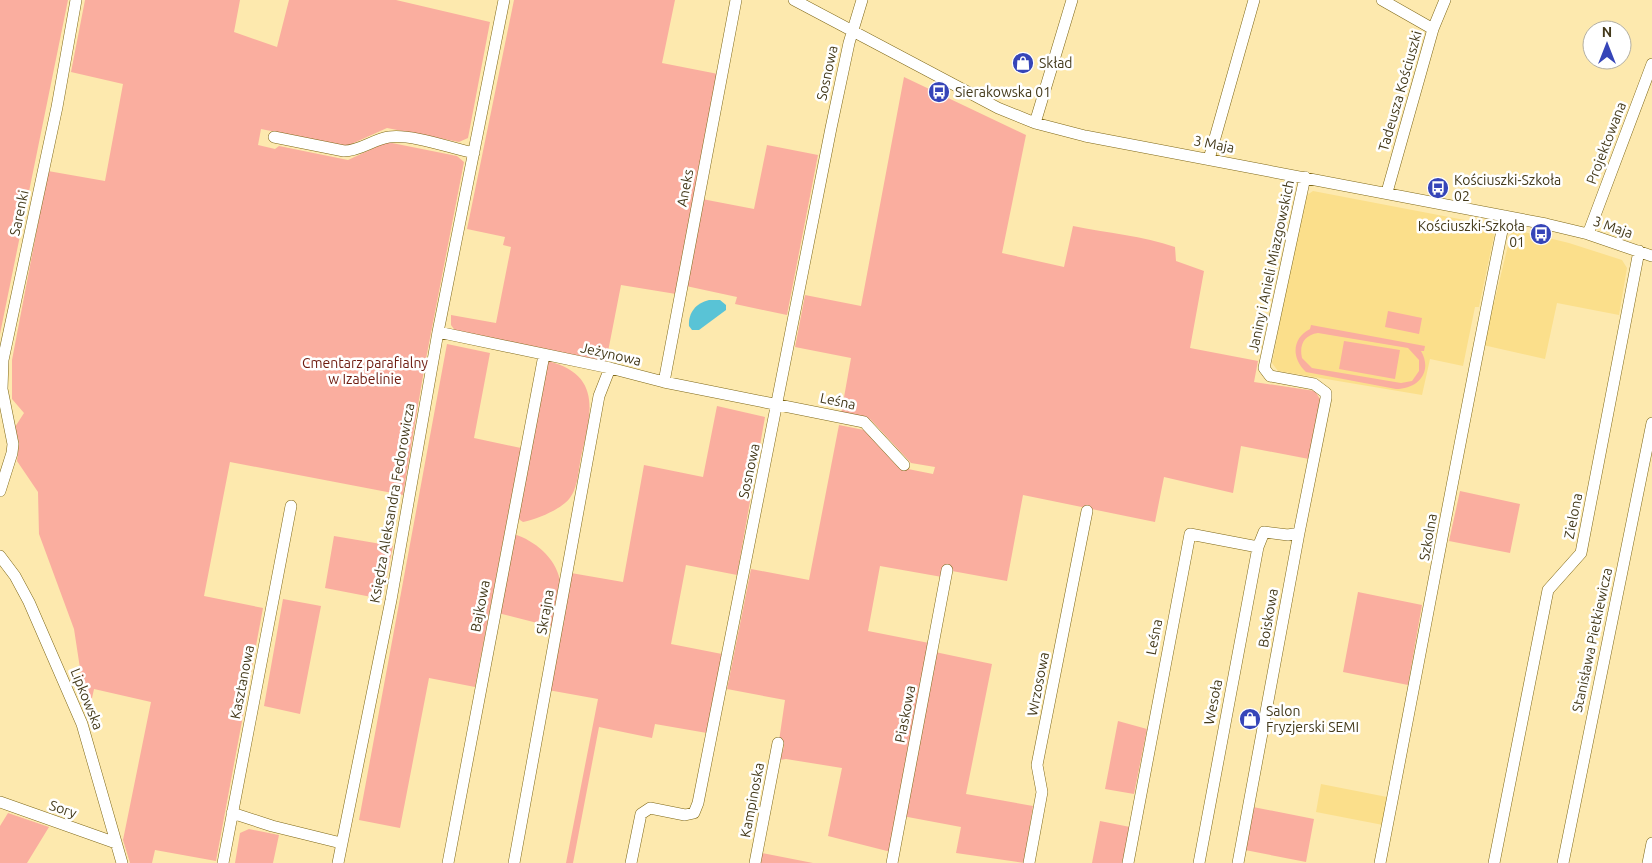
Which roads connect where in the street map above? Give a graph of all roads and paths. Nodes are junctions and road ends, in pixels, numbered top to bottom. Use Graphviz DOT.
graph roads {
  1 [pos="76,0"];
  2 [pos="504,0"];
  3 [pos="736,0"];
  4 [pos="794,0"];
  5 [pos="862,0"];
  6 [pos="1072,0"];
  7 [pos="1254,0"];
  8 [pos="1382,0"];
  9 [pos="1444,0"];
  10 [pos="1433,29"];
  11 [pos="853,31"];
  12 [pos="1652,64"];
  13 [pos="1035,123"];
  14 [pos="274,137"];
  15 [pos="474,153"];
  16 [pos="1209,158"];
  17 [pos="1305,177"];
  18 [pos="1387,192"];
  19 [pos="1505,216"];
  20 [pos="1588,234"];
  21 [pos="1639,251"];
  22 [pos="1652,256"];
  23 [pos="438,332"];
  24 [pos="544,355"];
  25 [pos="610,368"];
  26 [pos="664,382"];
  27 [pos="1314,384"];
  28 [pos="778,404"];
  29 [pos="1652,423"];
  30 [pos="904,465"];
  31 [pos="0,491"];
  32 [pos="291,506"];
  33 [pos="1087,511"];
  34 [pos="1298,533"];
  35 [pos="1258,547"];
  36 [pos="0,556"];
  37 [pos="947,570"];
  38 [pos="778,743"];
  39 [pos="0,802"];
  40 [pos="232,813"];
  41 [pos="116,843"];
  42 [pos="341,843"];
  43 [pos="1652,843"];
  44 [pos="122,863"];
  45 [pos="223,863"];
  46 [pos="338,863"];
  47 [pos="448,863"];
  48 [pos="514,863"];
  49 [pos="631,863"];
  50 [pos="755,863"];
  51 [pos="892,863"];
  52 [pos="1029,863"];
  53 [pos="1128,863"];
  54 [pos="1199,863"];
  55 [pos="1238,863"];
  56 [pos="1380,863"];
  57 [pos="1494,863"];
  58 [pos="1563,863"];
  59 [pos="1648,863"];
  1 -- 31 [label="street, Sarenki"];
  2 -- 15 [label="street, Księdza Aleksandra Fedorowicza"];
  3 -- 26 [label="street, Aneks"];
  4 -- 11 [label="street, 3 Maja"];
  5 -- 11 [label="street, Sosnowa"];
  6 -- 13 [label="street"];
  7 -- 16 [label="street"];
  8 -- 10 [label="street"];
  9 -- 10 [label="street, Tadeusza Kościuszki"];
  10 -- 18 [label="street, Tadeusza Kościuszki"];
  11 -- 13 [label="street, 3 Maja"];
  11 -- 28 [label="street, Sosnowa"];
  12 -- 20 [label="street, Projektowana"];
  13 -- 16 [label="street, 3 Maja"];
  14 -- 15 [label="street"];
  15 -- 23 [label="street, Księdza Aleksandra Fedorowicza"];
  16 -- 17 [label="street, 3 Maja"];
  17 -- 18 [label="street, 3 Maja"];
  17 -- 27 [label="street, Janiny i Anieli Miazgowskich"];
  18 -- 19 [label="street, 3 Maja"];
  19 -- 20 [label="street, 3 Maja"];
  19 -- 56 [label="street, Szkolna"];
  20 -- 21 [label="street, 3 Maja"];
  21 -- 22 [label="street, 3 Maja"];
  21 -- 57 [label="street, Zielona"];
  23 -- 24 [label="street, Jeżynowa"];
  23 -- 42 [label="street, Księdza Aleksandra Fedorowicza"];
  24 -- 25 [label="street, Jeżynowa"];
  24 -- 47 [label="street, Bajkowa"];
  25 -- 26 [label="street, Jeżynowa"];
  25 -- 48 [label="street, Skrajna"];
  26 -- 28 [label="street, Jeżynowa"];
  27 -- 34 [label="street, Boiskowa"];
  28 -- 30 [label="street, Leśna"];
  28 -- 49 [label="street, Sosnowa"];
  29 -- 58 [label="street, Stanisława Pietkiewicza"];
  32 -- 40 [label="street, Kasztanowa"];
  33 -- 52 [label="street, Wrzosowa"];
  34 -- 35 [label="street"];
  34 -- 55 [label="street, Boiskowa"];
  35 -- 53 [label="street, Leśna"];
  35 -- 54 [label="street, Wesoła"];
  36 -- 41 [label="street, Lipkowska"];
  37 -- 51 [label="street, Piaskowa"];
  38 -- 50 [label="street, Kampinoska"];
  39 -- 41 [label="street, Sory"];
  40 -- 42 [label="street"];
  40 -- 45 [label="street, Kasztanowa"];
  41 -- 44 [label="street, Lipkowska"];
  42 -- 46 [label="street, Księdza Aleksandra Fedorowicza"];
  43 -- 59 [label="street"];
}
